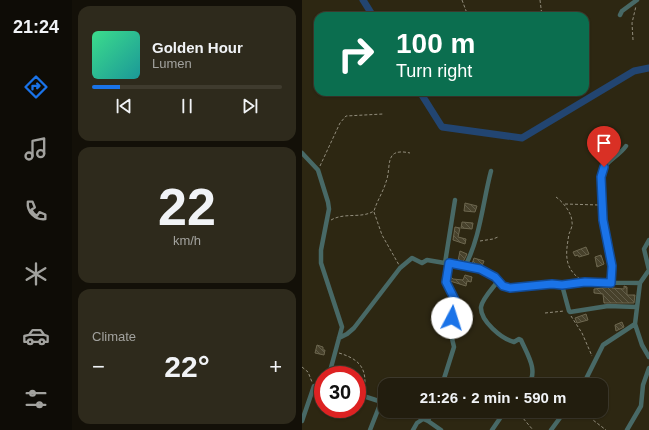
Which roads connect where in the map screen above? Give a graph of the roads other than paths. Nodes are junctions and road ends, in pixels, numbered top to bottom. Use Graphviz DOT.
graph roads {
  1 [pos="638,0"];
  2 [pos="620,15"];
  3 [pos="626,146"];
  4 [pos="302,153"];
  5 [pos="490,171"];
  6 [pos="455,200"];
  7 [pos="649,240"];
  8 [pos="447,263"];
  9 [pos="465,266"];
  10 [pos="498,281"];
  11 [pos="611,283"];
  12 [pos="640,283"];
  13 [pos="562,285"];
  14 [pos="637,307"];
  15 [pos="635,324"];
  16 [pos="339,338"];
  17 [pos="649,357"];
  18 [pos="332,366"];
  19 [pos="649,368"];
  20 [pos="444,378"];
  21 [pos="532,378"];
  22 [pos="586,378"];
  23 [pos="314,386"];
  24 [pos="366,397"];
  25 [pos="378,401"];
  26 [pos="378,413"];
  27 [pos="429,418"];
  28 [pos="500,418"];
  29 [pos="560,418"];
  30 [pos="423,419"];
  31 [pos="302,421"];
  32 [pos="428,421"];
  33 [pos="370,430"];
  34 [pos="413,430"];
  35 [pos="441,430"];
  36 [pos="492,430"];
  37 [pos="551,430"];
  38 [pos="627,430"];
  1 -- 2 [label="street"];
  3 -- 11 [label="street"];
  4 -- 16 [label="street"];
  5 -- 9 [label="street"];
  6 -- 8 [label="street"];
  7 -- 12 [label="street"];
  8 -- 9 [label="street"];
  8 -- 16 [label="street"];
  8 -- 20 [label="street"];
  9 -- 10 [label="street"];
  10 -- 13 [label="street"];
  10 -- 21 [label="street"];
  11 -- 12 [label="street"];
  11 -- 13 [label="street"];
  12 -- 14 [label="street"];
  13 -- 14 [label="street"];
  14 -- 15 [label="street"];
  15 -- 17 [label="street"];
  15 -- 22 [label="street"];
  16 -- 18 [label="street"];
  19 -- 38 [label="street"];
  23 -- 31 [label="street"];
  24 -- 25 [label="street"];
  26 -- 33 [label="street"];
  27 -- 32 [label="street"];
  28 -- 36 [label="street"];
  29 -- 37 [label="street"];
  30 -- 32 [label="street"];
  30 -- 34 [label="street"];
  32 -- 35 [label="street"];
}
